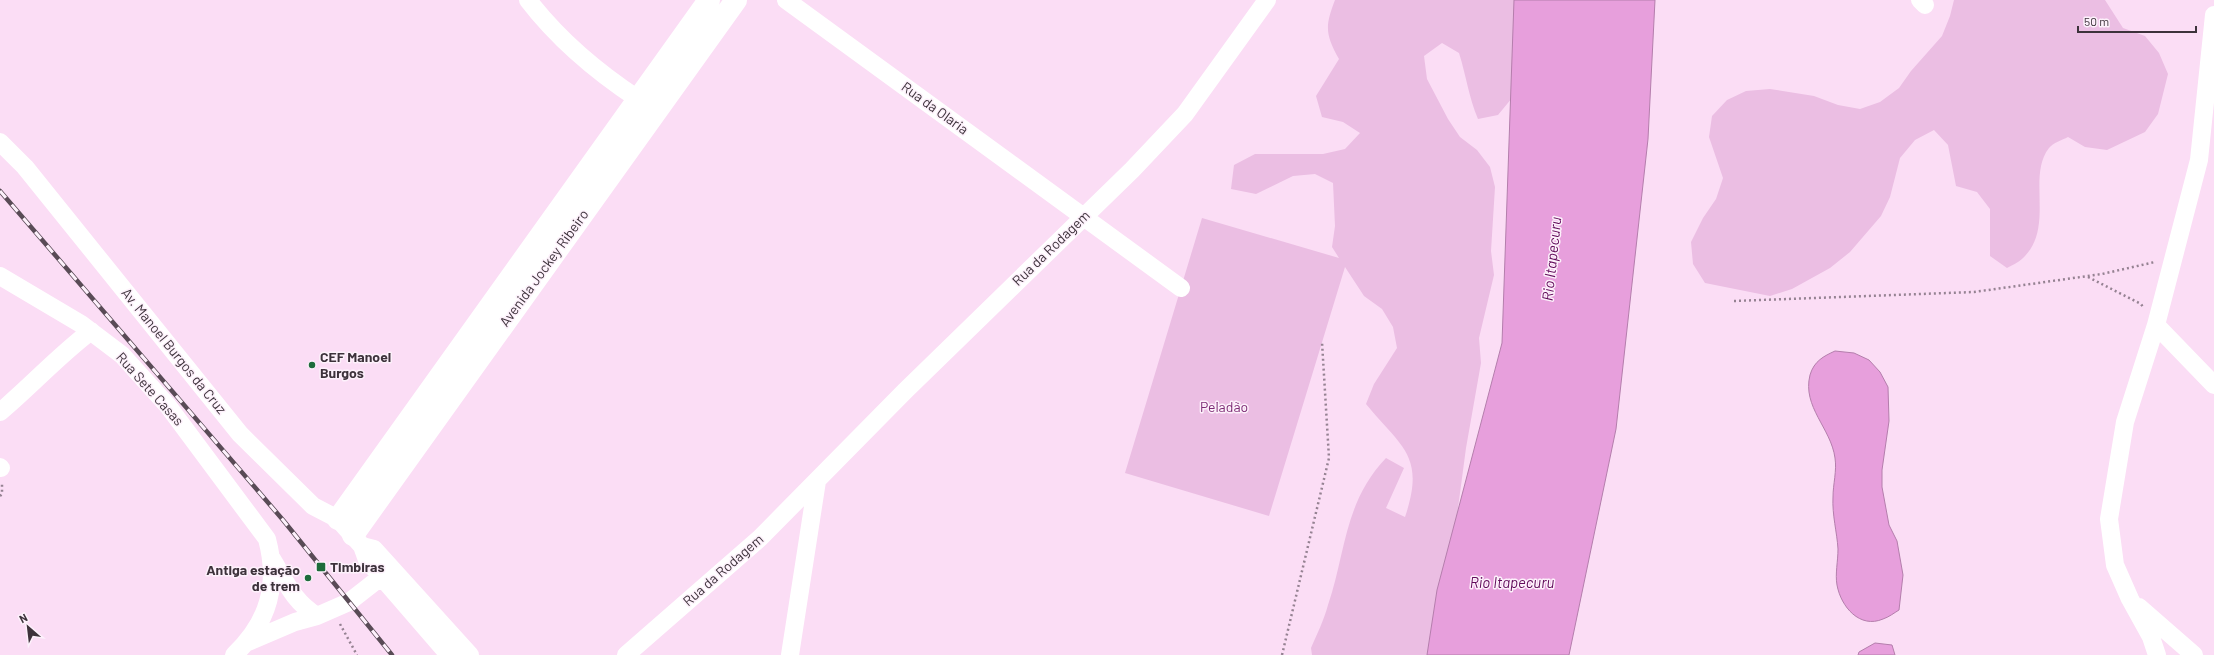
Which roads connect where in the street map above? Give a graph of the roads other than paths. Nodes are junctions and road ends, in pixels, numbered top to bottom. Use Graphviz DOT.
graph roads {
  1 [pos="528,0"];
  2 [pos="709,0"];
  3 [pos="736,0"];
  4 [pos="786,0"];
  5 [pos="1266,0"];
  6 [pos="2214,15"];
  7 [pos="638,99"];
  8 [pos="0,142"];
  9 [pos="1084,217"];
  10 [pos="0,276"];
  11 [pos="1181,288"];
  12 [pos="2156,325"];
  13 [pos="91,331"];
  14 [pos="2214,385"];
  15 [pos="0,412"];
  16 [pos="817,480"];
  17 [pos="338,519"];
  18 [pos="358,541"];
  19 [pos="272,559"];
  20 [pos="381,577"];
  21 [pos="2130,599"];
  22 [pos="324,612"];
  23 [pos="240,649"];
  24 [pos="449,655"];
  25 [pos="470,655"];
  26 [pos="626,655"];
  27 [pos="790,655"];
  28 [pos="2157,655"];
  29 [pos="2194,655"];
  1 -- 7 [label="street"];
  2 -- 7 [label="street, Avenida Jockey Ribeiro"];
  3 -- 18 [label="street, Avenida Jockey Ribeiro"];
  4 -- 9 [label="street, Rua da Olaria"];
  5 -- 9 [label="street, Rua da Rodagem"];
  6 -- 12 [label="street"];
  7 -- 17 [label="street, Avenida Jockey Ribeiro"];
  8 -- 17 [label="street, Av. Manoel Burgos da Cruz"];
  9 -- 11 [label="street, Rua da Olaria"];
  9 -- 16 [label="street, Rua da Rodagem"];
  10 -- 13 [label="street, Rua Sete Casas"];
  12 -- 14 [label="street"];
  12 -- 21 [label="street"];
  13 -- 15 [label="street"];
  13 -- 19 [label="street, Rua Sete Casas"];
  16 -- 26 [label="street, Rua da Rodagem"];
  16 -- 27 [label="street"];
  17 -- 18 [label="street, Av. Manoel Burgos da Cruz"];
  18 -- 20 [label="street"];
  18 -- 25 [label="street"];
  19 -- 22 [label="street"];
  19 -- 23 [label="street"];
  20 -- 22 [label="street"];
  20 -- 24 [label="street"];
  21 -- 28 [label="street"];
  21 -- 29 [label="street"];
  22 -- 23 [label="street"];
}
